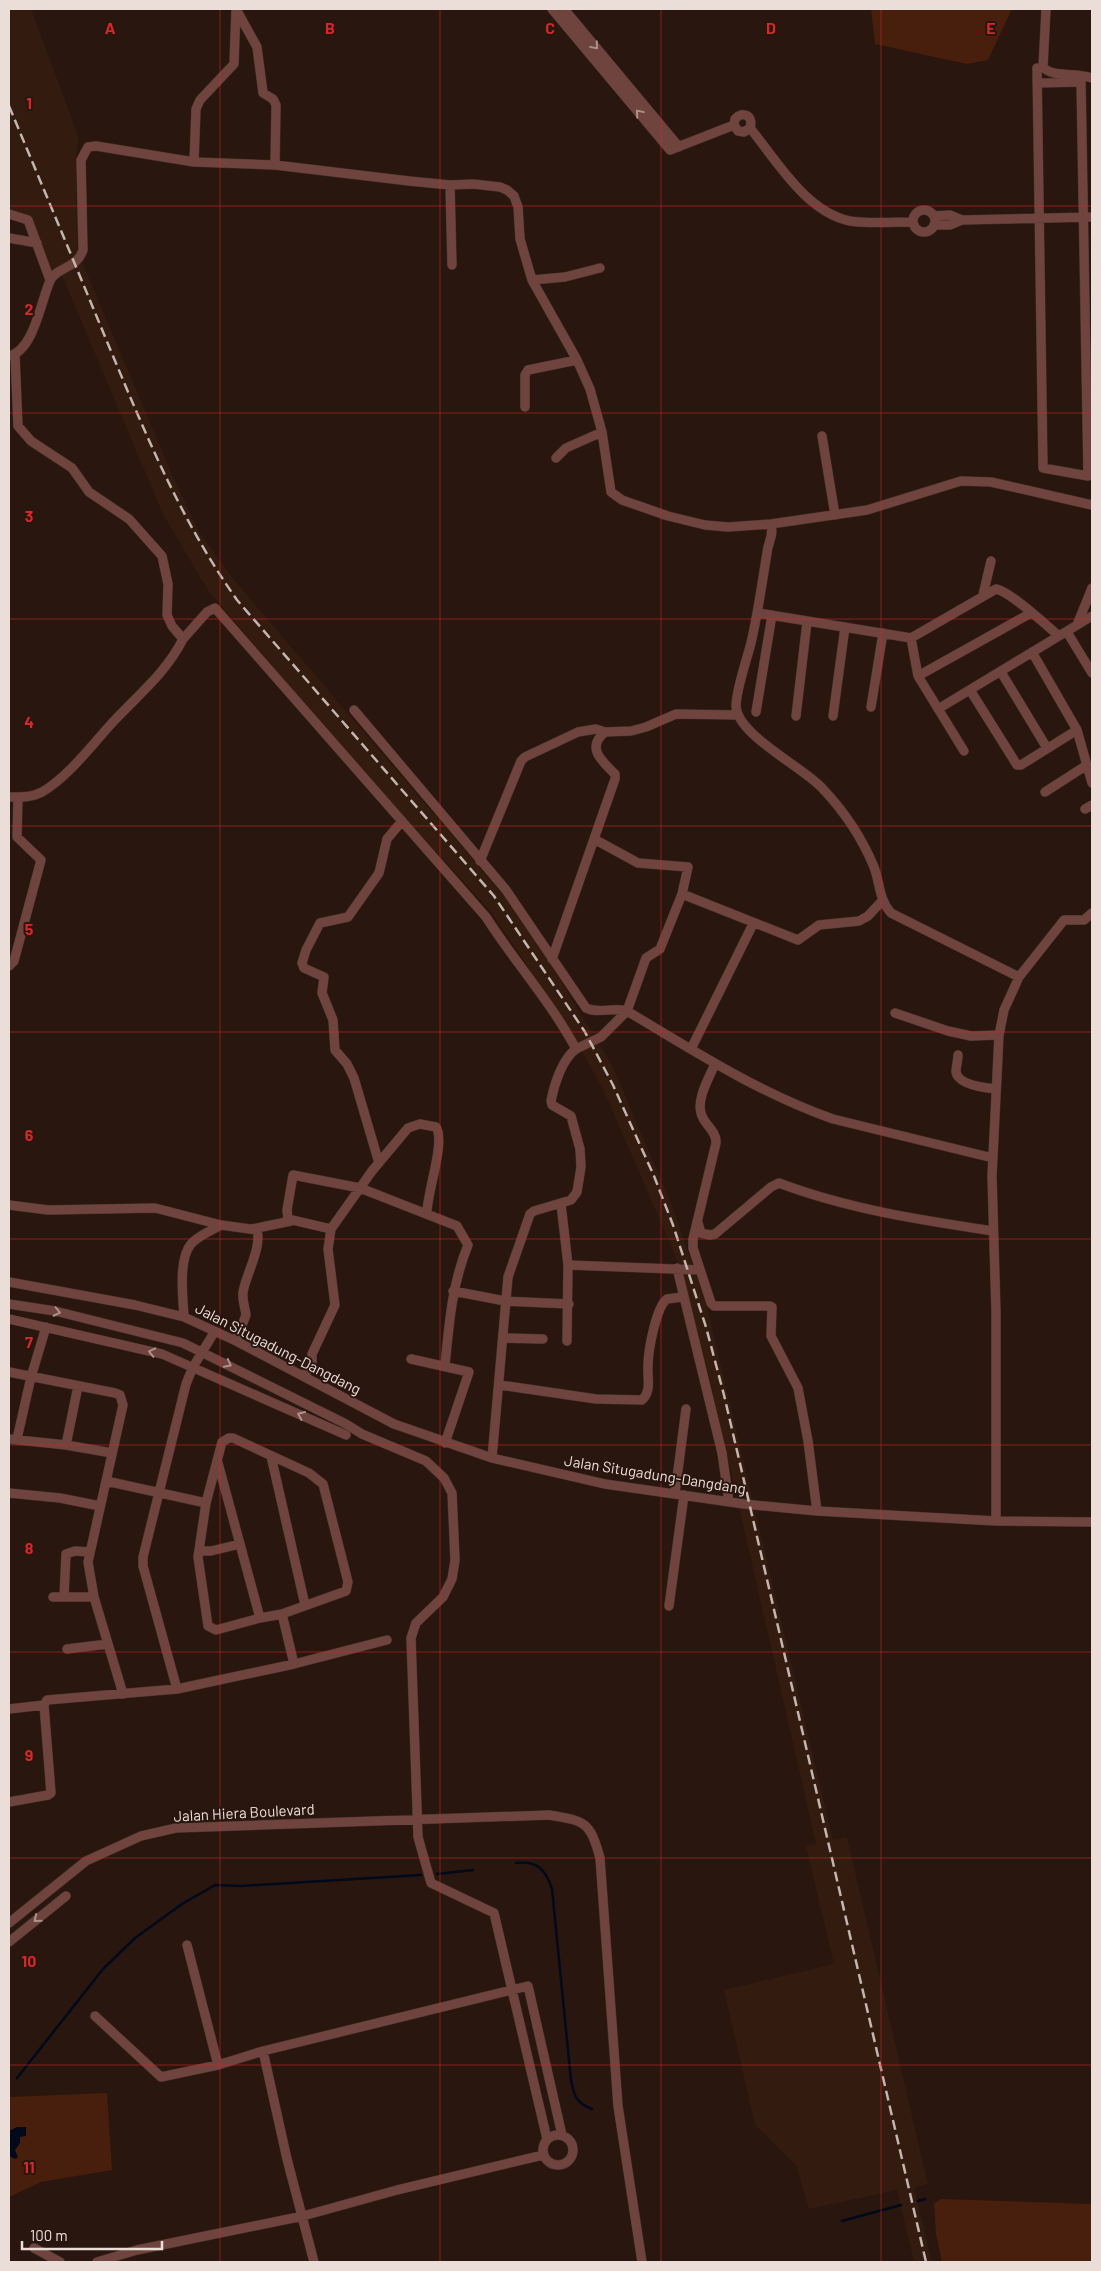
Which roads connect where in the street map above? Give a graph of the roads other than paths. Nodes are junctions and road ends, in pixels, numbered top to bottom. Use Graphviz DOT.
graph roads {
  1 [pos="236,9"];
  2 [pos="552,9"];
  3 [pos="564,9"];
  4 [pos="1046,9"];
  5 [pos="1037,68"];
  6 [pos="1092,78"];
  7 [pos="1037,83"];
  8 [pos="734,125"];
  9 [pos="750,128"];
  10 [pos="675,148"];
  11 [pos="194,162"];
  12 [pos="275,165"];
  13 [pos="450,185"];
  14 [pos="9,214"];
  15 [pos="1088,217"];
  16 [pos="1039,219"];
  17 [pos="935,221"];
  18 [pos="912,222"];
  19 [pos="9,238"];
  20 [pos="37,243"];
  21 [pos="452,265"];
  22 [pos="600,268"];
  23 [pos="50,280"];
  24 [pos="532,280"];
  25 [pos="12,356"];
  26 [pos="577,360"];
  27 [pos="525,407"];
  28 [pos="602,432"];
  29 [pos="822,436"];
  30 [pos="556,458"];
  31 [pos="1092,505"];
  32 [pos="835,515"];
  33 [pos="771,524"];
  34 [pos="991,561"];
  35 [pos="1092,588"];
  36 [pos="983,595"];
  37 [pos="758,613"];
  38 [pos="1031,613"];
  39 [pos="772,614"];
  40 [pos="1092,616"];
  41 [pos="808,622"];
  42 [pos="1077,626"];
  43 [pos="845,627"];
  44 [pos="883,633"];
  45 [pos="1063,634"];
  46 [pos="911,638"];
  47 [pos="183,639"];
  48 [pos="1032,652"];
  49 [pos="1090,663"];
  50 [pos="1001,672"];
  51 [pos="1092,673"];
  52 [pos="918,676"];
  53 [pos="970,690"];
  54 [pos="871,707"];
  55 [pos="938,709"];
  56 [pos="354,710"];
  57 [pos="756,712"];
  58 [pos="738,714"];
  59 [pos="796,716"];
  60 [pos="833,716"];
  61 [pos="1077,730"];
  62 [pos="605,732"];
  63 [pos="1047,748"];
  64 [pos="964,751"];
  65 [pos="1087,765"];
  66 [pos="1092,783"];
  67 [pos="1045,792"];
  68 [pos="13,797"];
  69 [pos="402,821"];
  70 [pos="594,839"];
  71 [pos="480,861"];
  72 [pos="682,894"];
  73 [pos="882,901"];
  74 [pos="1092,913"];
  75 [pos="753,924"];
  76 [pos="552,958"];
  77 [pos="9,966"];
  78 [pos="1019,977"];
  79 [pos="626,1011"];
  80 [pos="895,1013"];
  81 [pos="999,1035"];
  82 [pos="576,1048"];
  83 [pos="691,1050"];
  84 [pos="958,1055"];
  85 [pos="715,1064"];
  86 [pos="996,1089"];
  87 [pos="993,1158"];
  88 [pos="379,1163"];
  89 [pos="360,1188"];
  90 [pos="561,1204"];
  91 [pos="9,1205"];
  92 [pos="427,1214"];
  93 [pos="698,1220"];
  94 [pos="291,1221"];
  95 [pos="221,1225"];
  96 [pos="252,1229"];
  97 [pos="331,1229"];
  98 [pos="993,1231"];
  99 [pos="568,1265"];
  100 [pos="676,1268"];
  101 [pos="700,1270"];
  102 [pos="9,1282"];
  103 [pos="453,1291"];
  104 [pos="682,1296"];
  105 [pos="505,1301"];
  106 [pos="9,1304"];
  107 [pos="569,1304"];
  108 [pos="184,1317"];
  109 [pos="9,1320"];
  110 [pos="46,1327"];
  111 [pos="215,1331"];
  112 [pos="503,1338"];
  113 [pos="543,1339"];
  114 [pos="236,1341"];
  115 [pos="568,1341"];
  116 [pos="202,1351"];
  117 [pos="411,1359"];
  118 [pos="445,1366"];
  119 [pos="193,1367"];
  120 [pos="9,1372"];
  121 [pos="304,1376"];
  122 [pos="31,1377"];
  123 [pos="500,1385"];
  124 [pos="78,1386"];
  125 [pos="686,1410"];
  126 [pos="346,1435"];
  127 [pos="13,1439"];
  128 [pos="446,1443"];
  129 [pos="66,1445"];
  130 [pos="112,1453"];
  131 [pos="271,1456"];
  132 [pos="492,1458"];
  133 [pos="218,1462"];
  134 [pos="106,1481"];
  135 [pos="158,1493"];
  136 [pos="9,1494"];
  137 [pos="680,1494"];
  138 [pos="729,1502"];
  139 [pos="206,1503"];
  140 [pos="100,1506"];
  141 [pos="817,1511"];
  142 [pos="996,1521"];
  143 [pos="1092,1522"];
  144 [pos="240,1544"];
  145 [pos="199,1551"];
  146 [pos="89,1552"];
  147 [pos="53,1597"];
  148 [pos="64,1597"];
  149 [pos="94,1597"];
  150 [pos="306,1605"];
  151 [pos="668,1606"];
  152 [pos="282,1614"];
  153 [pos="260,1618"];
  154 [pos="388,1640"];
  155 [pos="108,1644"];
  156 [pos="67,1650"];
  157 [pos="294,1664"];
  158 [pos="177,1688"];
  159 [pos="122,1694"];
  160 [pos="44,1705"];
  161 [pos="9,1710"];
  162 [pos="9,1802"];
  163 [pos="418,1820"];
  164 [pos="66,1896"];
  165 [pos="9,1923"];
  166 [pos="9,1942"];
  167 [pos="187,1945"];
  168 [pos="513,1990"];
  169 [pos="95,2016"];
  170 [pos="263,2051"];
  171 [pos="218,2065"];
  172 [pos="562,2134"];
  173 [pos="547,2139"];
  174 [pos="543,2155"];
  175 [pos="303,2216"];
  176 [pos="34,2248"];
  177 [pos="60,2262"];
  178 [pos="97,2262"];
  179 [pos="314,2262"];
  180 [pos="642,2262"];
  1 -- 11 [label="street"];
  1 -- 12 [label="street"];
  10 -- 2 [label="street, one-way"];
  3 -- 10 [label="street, one-way"];
  4 -- 6 [label="street"];
  5 -- 7 [label="street"];
  7 -- 15 [label="street"];
  7 -- 16 [label="street"];
  8 -- 9 [label="street"];
  8 -- 9 [label="street"];
  8 -- 10 [label="street"];
  9 -- 18 [label="street"];
  11 -- 12 [label="street"];
  11 -- 23 [label="street"];
  12 -- 13 [label="street"];
  13 -- 21 [label="street"];
  13 -- 24 [label="street"];
  14 -- 20 [label="street"];
  15 -- 16 [label="street"];
  15 -- 16 [label="street"];
  16 -- 17 [label="street"];
  17 -- 18 [label="street"];
  17 -- 18 [label="street"];
  19 -- 20 [label="street"];
  20 -- 23 [label="street"];
  22 -- 24 [label="street"];
  23 -- 25 [label="street"];
  24 -- 26 [label="street"];
  25 -- 47 [label="street"];
  26 -- 27 [label="street"];
  26 -- 28 [label="street"];
  28 -- 30 [label="street"];
  28 -- 33 [label="street"];
  29 -- 32 [label="street"];
  31 -- 32 [label="street"];
  32 -- 33 [label="street"];
  33 -- 37 [label="street"];
  34 -- 36 [label="street"];
  35 -- 42 [label="street"];
  36 -- 38 [label="street"];
  36 -- 46 [label="street"];
  37 -- 39 [label="street"];
  37 -- 58 [label="street"];
  38 -- 45 [label="street"];
  38 -- 52 [label="street"];
  39 -- 41 [label="street"];
  39 -- 57 [label="street"];
  40 -- 42 [label="street"];
  41 -- 43 [label="street"];
  41 -- 59 [label="street"];
  42 -- 45 [label="street"];
  43 -- 44 [label="street"];
  43 -- 60 [label="street"];
  44 -- 46 [label="street"];
  44 -- 54 [label="street"];
  45 -- 48 [label="street"];
  45 -- 49 [label="street"];
  46 -- 52 [label="street"];
  47 -- 68 [label="street"];
  47 -- 69 [label="street"];
  48 -- 50 [label="street"];
  48 -- 61 [label="street"];
  49 -- 51 [label="street"];
  50 -- 53 [label="street"];
  50 -- 63 [label="street"];
  52 -- 55 [label="street"];
  53 -- 55 [label="street"];
  53 -- 63 [label="street"];
  55 -- 64 [label="street"];
  56 -- 71 [label="street"];
  58 -- 62 [label="street"];
  58 -- 73 [label="street"];
  61 -- 63 [label="street"];
  61 -- 65 [label="street"];
  62 -- 70 [label="street"];
  62 -- 71 [label="street"];
  65 -- 66 [label="street"];
  65 -- 67 [label="street"];
  68 -- 77 [label="street"];
  69 -- 82 [label="street"];
  69 -- 88 [label="street"];
  70 -- 72 [label="street"];
  70 -- 76 [label="street"];
  71 -- 76 [label="street"];
  72 -- 75 [label="street"];
  72 -- 79 [label="street"];
  73 -- 75 [label="street"];
  73 -- 78 [label="street"];
  74 -- 78 [label="street"];
  75 -- 83 [label="street"];
  76 -- 79 [label="street"];
  78 -- 81 [label="street"];
  79 -- 82 [label="street"];
  79 -- 83 [label="street"];
  80 -- 81 [label="street"];
  81 -- 86 [label="street"];
  82 -- 90 [label="street"];
  83 -- 85 [label="street"];
  84 -- 86 [label="street"];
  85 -- 87 [label="street"];
  85 -- 93 [label="street"];
  86 -- 87 [label="street"];
  87 -- 98 [label="street"];
  88 -- 89 [label="street"];
  88 -- 92 [label="street"];
  89 -- 92 [label="street"];
  89 -- 94 [label="street"];
  89 -- 97 [label="street"];
  90 -- 99 [label="street"];
  90 -- 105 [label="street"];
  91 -- 95 [label="street"];
  92 -- 103 [label="street"];
  93 -- 98 [label="street"];
  93 -- 101 [label="street"];
  94 -- 96 [label="street"];
  94 -- 97 [label="street"];
  95 -- 96 [label="street"];
  95 -- 108 [label="street"];
  96 -- 114 [label="street"];
  97 -- 121 [label="street"];
  98 -- 142 [label="street"];
  99 -- 100 [label="street"];
  99 -- 107 [label="street"];
  100 -- 101 [label="street"];
  100 -- 104 [label="street"];
  101 -- 141 [label="street"];
  102 -- 108 [label="street, Jalan Situgadung-Dangdang"];
  103 -- 105 [label="street"];
  103 -- 118 [label="street"];
  104 -- 123 [label="street"];
  104 -- 138 [label="street"];
  105 -- 107 [label="street"];
  105 -- 112 [label="street"];
  106 -- 116 [label="street, one-way"];
  107 -- 115 [label="street"];
  108 -- 111 [label="street, Jalan Situgadung-Dangdang"];
  109 -- 110 [label="street"];
  119 -- 110 [label="street, one-way"];
  110 -- 122 [label="street"];
  111 -- 114 [label="street, Jalan Situgadung-Dangdang"];
  111 -- 116 [label="street"];
  112 -- 113 [label="street"];
  112 -- 123 [label="street"];
  114 -- 121 [label="street, Jalan Situgadung-Dangdang"];
  116 -- 119 [label="street"];
  116 -- 163 [label="street, one-way"];
  117 -- 118 [label="street"];
  118 -- 128 [label="street"];
  126 -- 119 [label="street, one-way"];
  119 -- 135 [label="street"];
  120 -- 122 [label="street"];
  121 -- 128 [label="street, Jalan Situgadung-Dangdang"];
  122 -- 124 [label="street"];
  122 -- 127 [label="street"];
  123 -- 132 [label="street"];
  124 -- 129 [label="street"];
  124 -- 130 [label="street"];
  125 -- 137 [label="street"];
  127 -- 129 [label="street"];
  128 -- 132 [label="street, Jalan Situgadung-Dangdang"];
  129 -- 130 [label="street"];
  130 -- 134 [label="street"];
  131 -- 133 [label="street"];
  131 -- 150 [label="street"];
  131 -- 150 [label="street"];
  132 -- 137 [label="street, Jalan Situgadung-Dangdang"];
  133 -- 139 [label="street"];
  133 -- 144 [label="street"];
  134 -- 135 [label="street"];
  134 -- 140 [label="street"];
  135 -- 139 [label="street"];
  135 -- 158 [label="street"];
  136 -- 140 [label="street"];
  137 -- 138 [label="street, Jalan Situgadung-Dangdang"];
  137 -- 151 [label="street"];
  138 -- 141 [label="street, Jalan Situgadung-Dangdang"];
  139 -- 145 [label="street"];
  140 -- 146 [label="street"];
  141 -- 142 [label="street, Jalan Situgadung-Dangdang"];
  142 -- 143 [label="street, Jalan Situgadung-Dangdang"];
  144 -- 145 [label="street"];
  144 -- 153 [label="street"];
  145 -- 153 [label="street"];
  146 -- 148 [label="street"];
  146 -- 149 [label="street"];
  147 -- 148 [label="street"];
  148 -- 149 [label="street"];
  149 -- 155 [label="street"];
  150 -- 152 [label="street"];
  152 -- 153 [label="street"];
  152 -- 157 [label="street"];
  154 -- 157 [label="street"];
  155 -- 156 [label="street"];
  155 -- 159 [label="street"];
  157 -- 158 [label="street"];
  158 -- 159 [label="street"];
  159 -- 160 [label="street"];
  160 -- 161 [label="street"];
  160 -- 162 [label="street"];
  163 -- 165 [label="street, Jalan Hiera Boulevard"];
  163 -- 168 [label="street"];
  163 -- 180 [label="street, Jalan Hiera Boulevard"];
  164 -- 166 [label="street, one-way"];
  167 -- 171 [label="street"];
  168 -- 170 [label="street"];
  168 -- 172 [label="street"];
  168 -- 173 [label="street"];
  169 -- 171 [label="street"];
  170 -- 171 [label="street"];
  170 -- 175 [label="street"];
  172 -- 173 [label="street"];
  172 -- 174 [label="street"];
  173 -- 174 [label="street"];
  174 -- 175 [label="street"];
  175 -- 178 [label="street"];
  175 -- 179 [label="street"];
  176 -- 177 [label="street"];
}
